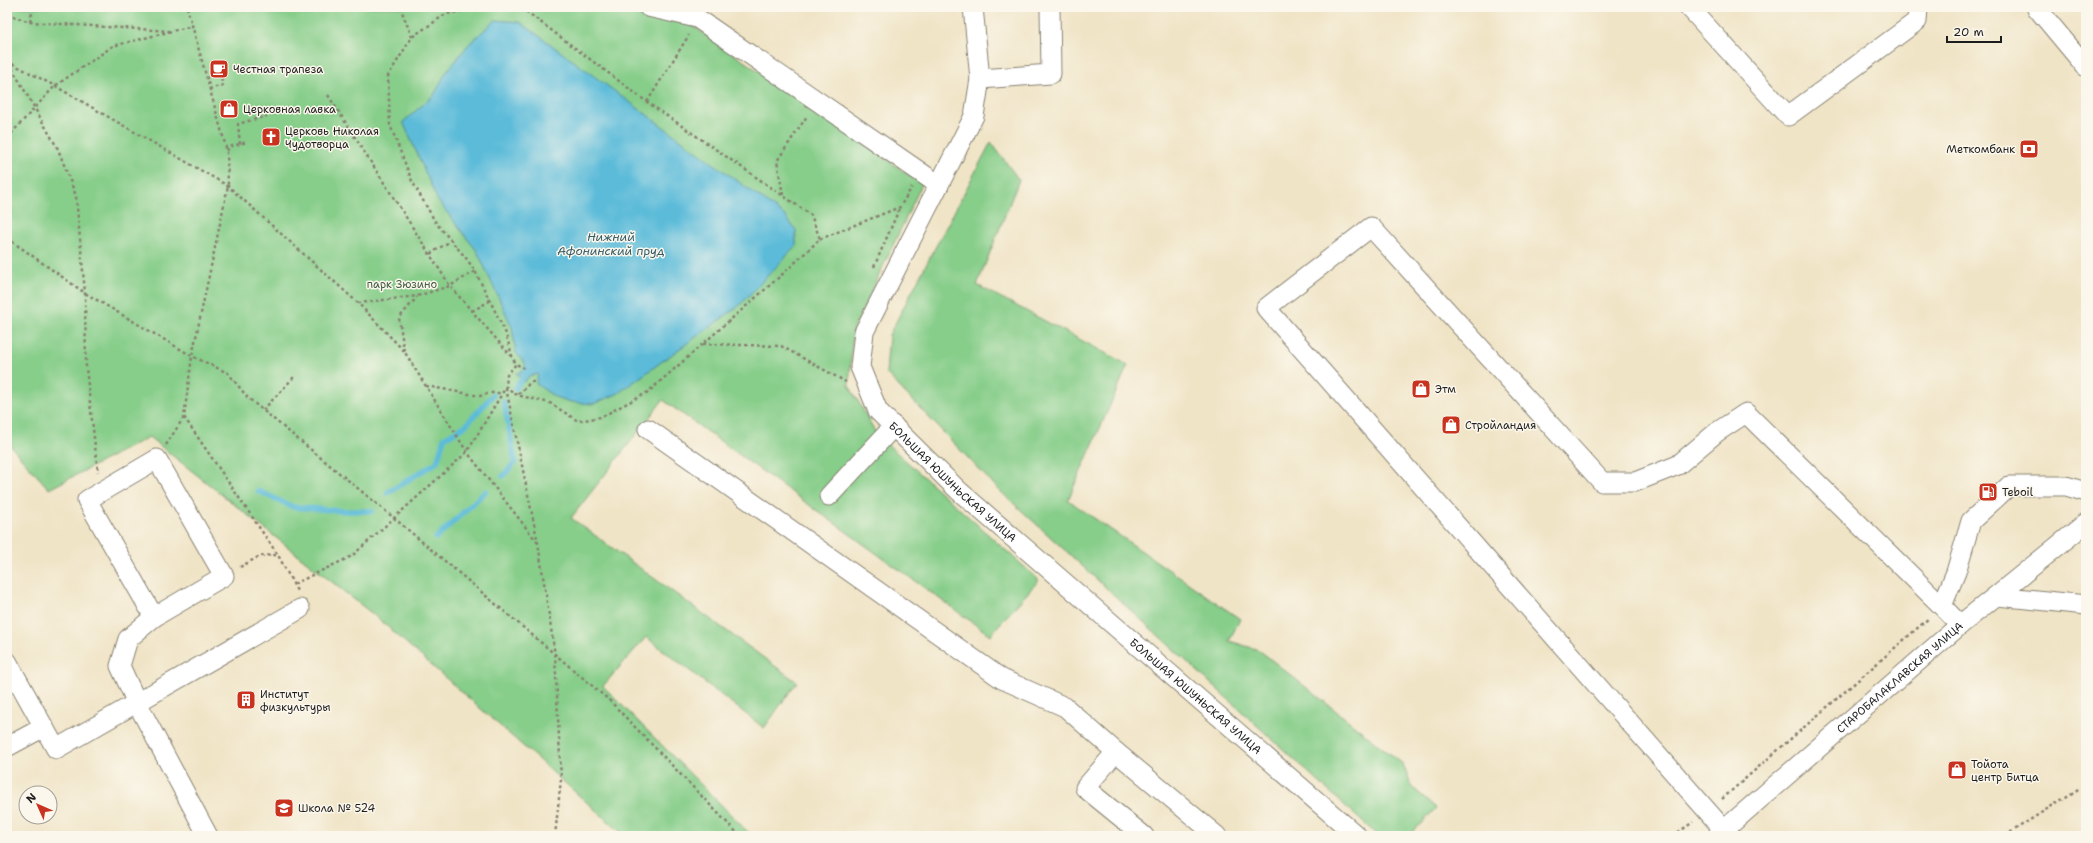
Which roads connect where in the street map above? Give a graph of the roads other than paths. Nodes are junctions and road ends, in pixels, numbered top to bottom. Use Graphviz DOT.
graph roads {
  1 [pos="648,7"];
  2 [pos="973,7"];
  3 [pos="1050,7"];
  4 [pos="1689,7"];
  5 [pos="1918,7"];
  6 [pos="2036,7"];
  7 [pos="2086,67"];
  8 [pos="980,79"];
  9 [pos="939,185"];
  10 [pos="894,426"];
  11 [pos="648,429"];
  12 [pos="2086,492"];
  13 [pos="829,496"];
  14 [pos="2086,524"];
  15 [pos="1997,596"];
  16 [pos="2086,605"];
  17 [pos="1942,606"];
  18 [pos="300,609"];
  19 [pos="154,617"];
  20 [pos="1960,625"];
  21 [pos="7,661"];
  22 [pos="137,703"];
  23 [pos="44,727"];
  24 [pos="7,747"];
  25 [pos="1116,752"];
  26 [pos="1720,833"];
  27 [pos="208,836"];
  28 [pos="1144,836"];
  29 [pos="1217,836"];
  30 [pos="1357,836"];
  1 -- 9 [label="street"];
  2 -- 8 [label="street, БОЛЬШАЯ ЮШУНЬСКАЯ УЛИЦА"];
  3 -- 8 [label="street"];
  4 -- 5 [label="street"];
  6 -- 7 [label="street"];
  8 -- 9 [label="street, БОЛЬШАЯ ЮШУНЬСКАЯ УЛИЦА"];
  9 -- 10 [label="street, БОЛЬШАЯ ЮШУНЬСКАЯ УЛИЦА"];
  10 -- 13 [label="street"];
  10 -- 30 [label="street, БОЛЬШАЯ ЮШУНЬСКАЯ УЛИЦА"];
  11 -- 25 [label="street"];
  12 -- 17 [label="street"];
  14 -- 15 [label="street, СТАРОБАЛАКЛАВСКАЯ УЛИЦА"];
  15 -- 16 [label="street"];
  15 -- 20 [label="street, СТАРОБАЛАКЛАВСКАЯ УЛИЦА"];
  17 -- 20 [label="street"];
  17 -- 26 [label="street"];
  18 -- 22 [label="street"];
  19 -- 19 [label="street"];
  19 -- 22 [label="street"];
  20 -- 26 [label="street, СТАРОБАЛАКЛАВСКАЯ УЛИЦА"];
  21 -- 23 [label="street"];
  22 -- 23 [label="street"];
  22 -- 27 [label="street"];
  23 -- 24 [label="street"];
  25 -- 28 [label="street"];
  25 -- 29 [label="street"];
}
